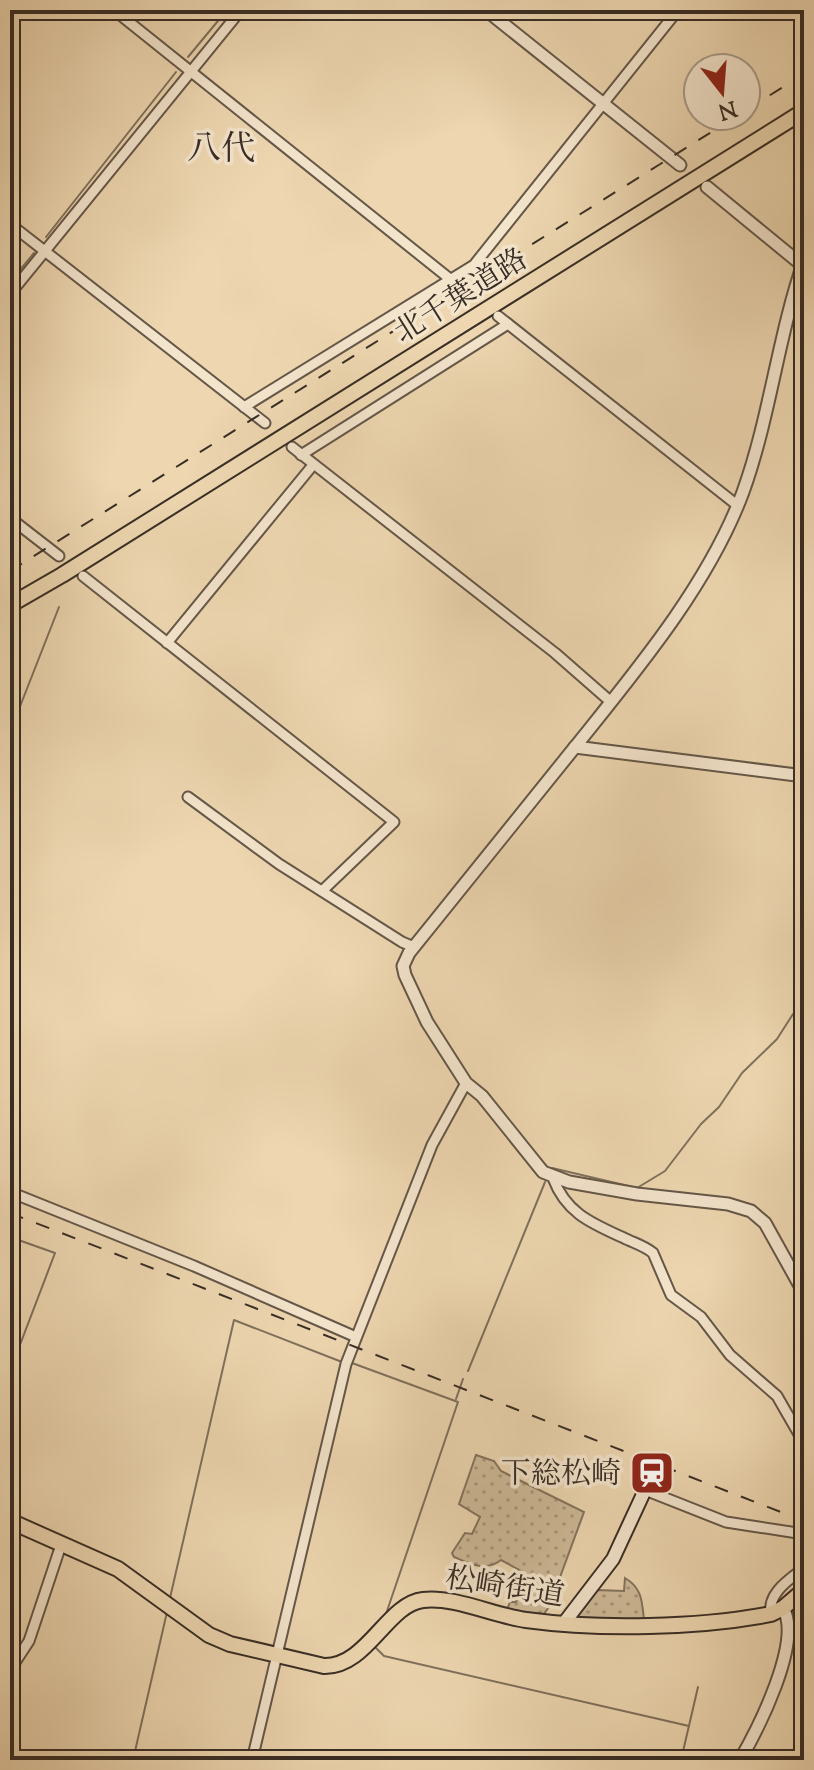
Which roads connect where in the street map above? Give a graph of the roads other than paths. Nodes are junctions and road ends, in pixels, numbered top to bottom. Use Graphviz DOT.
graph roads {
  1 [pos="114,10"];
  2 [pos="241,10"];
  3 [pos="486,10"];
  4 [pos="678,10"];
  5 [pos="191,71"];
  6 [pos="603,105"];
  7 [pos="804,111"];
  8 [pos="680,165"];
  9 [pos="707,187"];
  10 [pos="10,224"];
  11 [pos="43,252"];
  12 [pos="803,263"];
  13 [pos="449,278"];
  14 [pos="10,294"];
  15 [pos="470,295"];
  16 [pos="498,316"];
  17 [pos="508,324"];
  18 [pos="244,407"];
  19 [pos="265,423"];
  20 [pos="292,447"];
  21 [pos="301,455"];
  22 [pos="313,465"];
  23 [pos="737,505"];
  24 [pos="10,518"];
  25 [pos="143,523"];
  26 [pos="59,556"];
  27 [pos="83,576"];
  28 [pos="10,595"];
  29 [pos="10,605"];
  30 [pos="167,643"];
  31 [pos="611,702"];
  32 [pos="575,747"];
  33 [pos="804,776"];
  34 [pos="188,797"];
  35 [pos="322,891"];
  36 [pos="414,947"];
  37 [pos="466,1083"];
  38 [pos="553,1178"];
  39 [pos="10,1192"];
  40 [pos="804,1293"];
  41 [pos="356,1337"];
  42 [pos="804,1443"];
  43 [pos="645,1490"];
  44 [pos="10,1521"];
  45 [pos="804,1534"];
  46 [pos="62,1542"];
  47 [pos="804,1568"];
  48 [pos="804,1590"];
  49 [pos="777,1611"];
  50 [pos="564,1623"];
  51 [pos="279,1656"];
  52 [pos="10,1670"];
  53 [pos="252,1760"];
  54 [pos="740,1760"];
  1 -- 5 [label="street"];
  2 -- 5 [label="street"];
  3 -- 6 [label="street"];
  4 -- 6 [label="street"];
  5 -- 11 [label="street"];
  5 -- 13 [label="street"];
  6 -- 8 [label="street"];
  6 -- 13 [label="street"];
  7 -- 25 [label="main road, 北千葉道路"];
  9 -- 12 [label="street"];
  10 -- 11 [label="street"];
  11 -- 14 [label="street"];
  11 -- 18 [label="street"];
  12 -- 23 [label="street"];
  13 -- 15 [label="street"];
  13 -- 18 [label="street"];
  16 -- 17 [label="street"];
  17 -- 21 [label="street"];
  17 -- 23 [label="street"];
  18 -- 19 [label="street"];
  20 -- 21 [label="street"];
  21 -- 22 [label="street"];
  22 -- 30 [label="street"];
  22 -- 31 [label="street"];
  23 -- 31 [label="street"];
  24 -- 26 [label="street"];
  25 -- 28 [label="main road, 北千葉道路"];
  25 -- 29 [label="main road, 北千葉道路"];
  27 -- 30 [label="street"];
  30 -- 35 [label="street"];
  31 -- 32 [label="street"];
  32 -- 33 [label="street"];
  32 -- 36 [label="street"];
  34 -- 35 [label="street"];
  35 -- 36 [label="street"];
  36 -- 37 [label="street"];
  37 -- 38 [label="street"];
  37 -- 41 [label="street"];
  38 -- 40 [label="street"];
  38 -- 42 [label="street"];
  39 -- 41 [label="street"];
  41 -- 51 [label="street"];
  43 -- 45 [label="street"];
  43 -- 50 [label="main road"];
  44 -- 46 [label="main road, 松崎街道"];
  46 -- 51 [label="main road, 松崎街道"];
  46 -- 52 [label="street"];
  47 -- 49 [label="street"];
  48 -- 49 [label="main road"];
  49 -- 50 [label="main road, 松崎街道"];
  49 -- 54 [label="street"];
  50 -- 51 [label="main road, 松崎街道"];
  51 -- 53 [label="street"];
}
